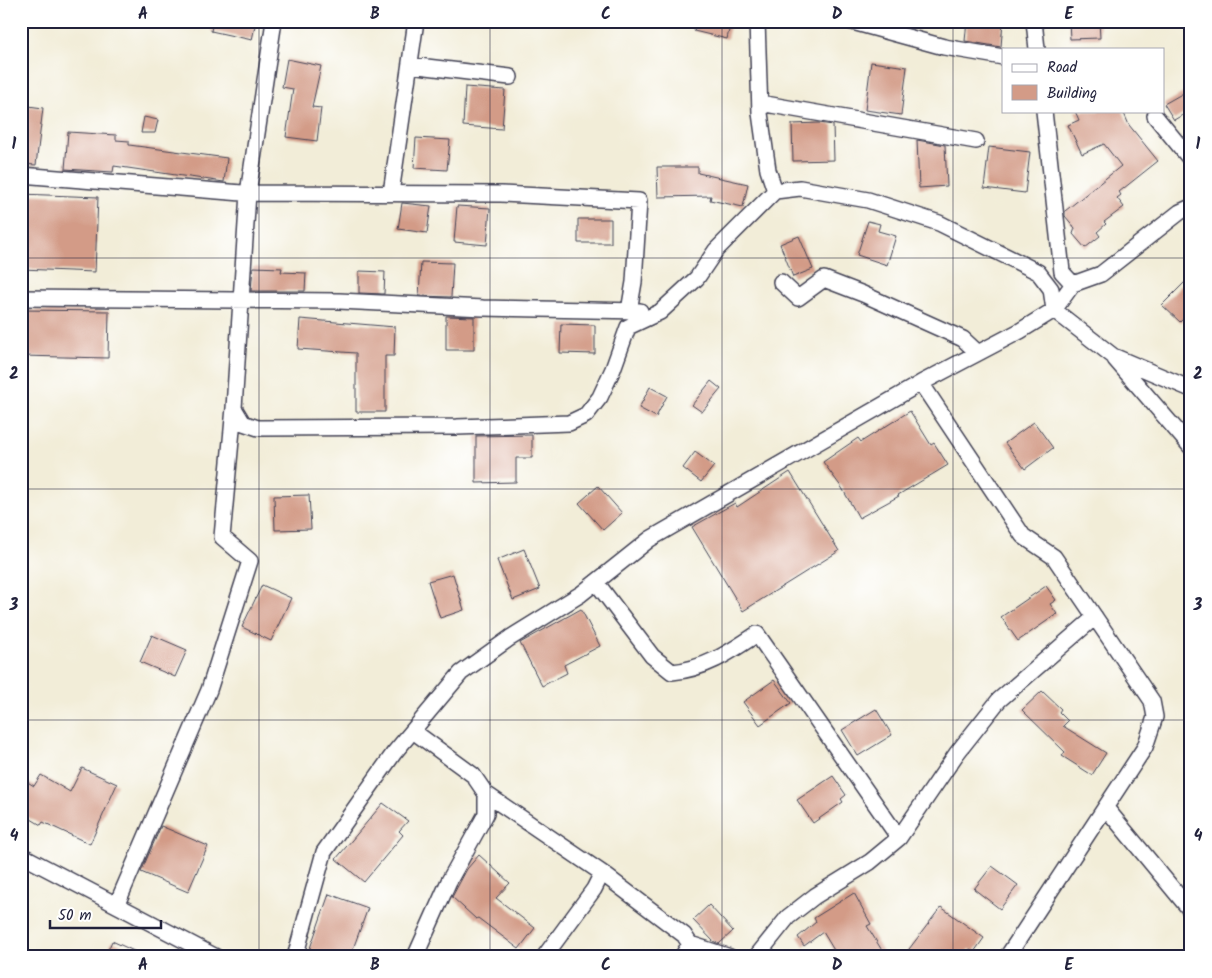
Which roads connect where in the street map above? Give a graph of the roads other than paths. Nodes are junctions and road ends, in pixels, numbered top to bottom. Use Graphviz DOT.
graph roads {
  1 [pos="274,21"];
  2 [pos="416,21"];
  3 [pos="757,21"];
  4 [pos="849,21"];
  5 [pos="1034,21"];
  6 [pos="1037,48"];
  7 [pos="1002,57"];
  8 [pos="410,65"];
  9 [pos="510,77"];
  10 [pos="760,103"];
  11 [pos="1044,112"];
  12 [pos="1155,116"];
  13 [pos="976,141"];
  14 [pos="1191,160"];
  15 [pos="21,174"];
  16 [pos="774,191"];
  17 [pos="248,193"];
  18 [pos="391,193"];
  19 [pos="1191,207"];
  20 [pos="781,282"];
  21 [pos="1073,284"];
  22 [pos="21,298"];
  23 [pos="240,300"];
  24 [pos="1054,310"];
  25 [pos="629,311"];
  26 [pos="660,312"];
  27 [pos="978,354"];
  28 [pos="1113,356"];
  29 [pos="921,383"];
  30 [pos="1191,389"];
  31 [pos="234,408"];
  32 [pos="1191,447"];
  33 [pos="596,582"];
  34 [pos="1095,617"];
  35 [pos="412,731"];
  36 [pos="486,794"];
  37 [pos="1106,808"];
  38 [pos="899,838"];
  39 [pos="21,856"];
  40 [pos="602,873"];
  41 [pos="117,904"];
  42 [pos="1191,911"];
  43 [pos="686,950"];
  44 [pos="216,957"];
  45 [pos="295,957"];
  46 [pos="415,957"];
  47 [pos="544,957"];
  48 [pos="730,957"];
  49 [pos="756,957"];
  50 [pos="1007,957"];
  1 -- 17 [label="street"];
  2 -- 8 [label="street"];
  3 -- 10 [label="street"];
  4 -- 7 [label="street"];
  5 -- 6 [label="street"];
  8 -- 9 [label="street"];
  8 -- 18 [label="street"];
  10 -- 13 [label="street"];
  10 -- 16 [label="street"];
  11 -- 21 [label="street"];
  12 -- 14 [label="street"];
  15 -- 17 [label="street"];
  16 -- 24 [label="street"];
  16 -- 26 [label="street"];
  17 -- 18 [label="street"];
  17 -- 23 [label="street"];
  18 -- 25 [label="street"];
  19 -- 21 [label="street"];
  20 -- 27 [label="street"];
  21 -- 24 [label="street"];
  22 -- 23 [label="street"];
  23 -- 25 [label="street"];
  23 -- 31 [label="street"];
  24 -- 27 [label="street"];
  24 -- 28 [label="street"];
  25 -- 26 [label="street"];
  26 -- 31 [label="street"];
  27 -- 29 [label="street"];
  28 -- 30 [label="street"];
  28 -- 32 [label="street"];
  29 -- 33 [label="street"];
  29 -- 34 [label="street"];
  31 -- 41 [label="street"];
  33 -- 35 [label="street"];
  33 -- 38 [label="street"];
  34 -- 37 [label="street"];
  34 -- 38 [label="street"];
  35 -- 36 [label="street"];
  35 -- 45 [label="street"];
  36 -- 40 [label="street"];
  36 -- 46 [label="street"];
  37 -- 42 [label="street"];
  37 -- 50 [label="street"];
  38 -- 49 [label="street"];
  39 -- 41 [label="street"];
  40 -- 43 [label="street"];
  40 -- 47 [label="street"];
  41 -- 44 [label="street"];
  43 -- 48 [label="street"];
}
